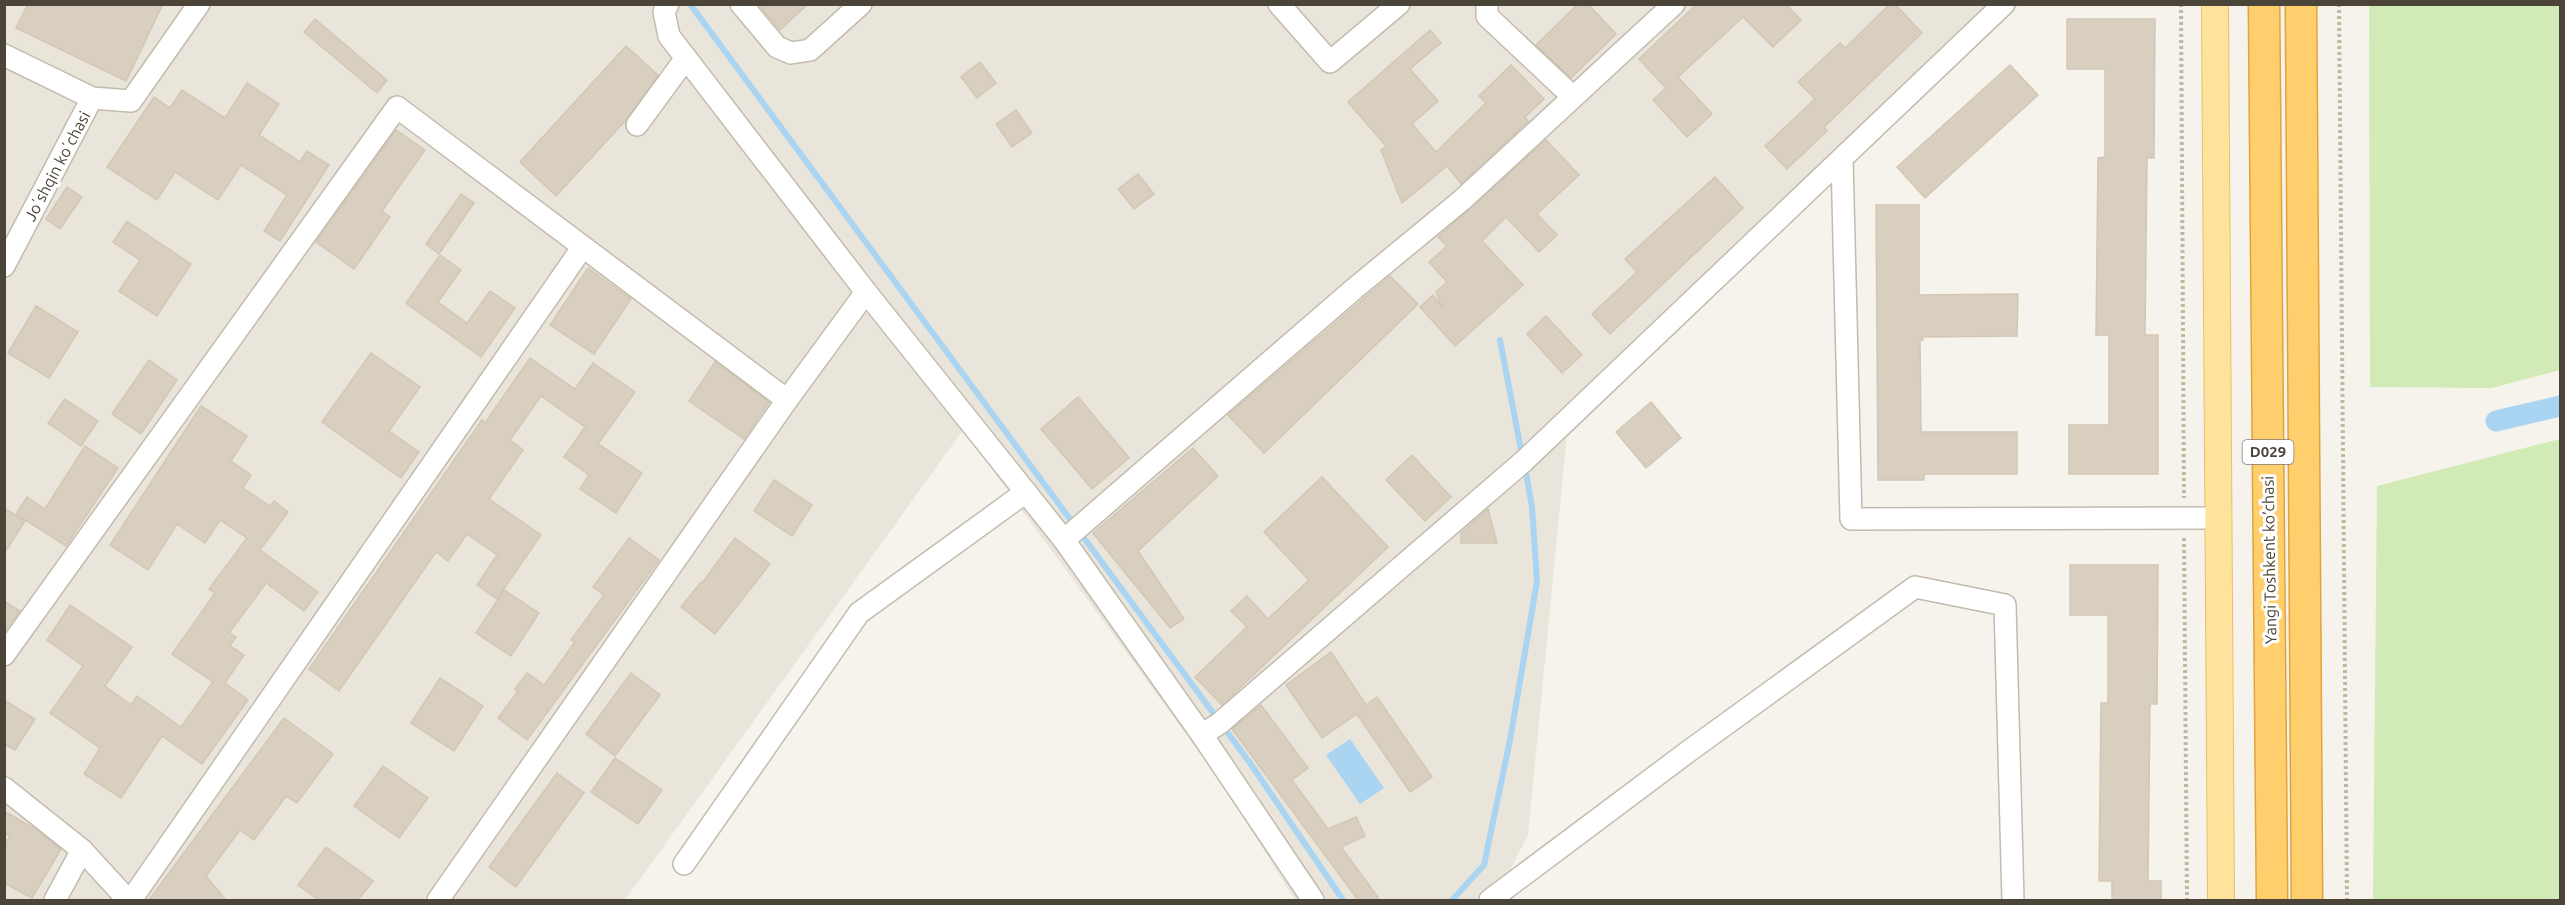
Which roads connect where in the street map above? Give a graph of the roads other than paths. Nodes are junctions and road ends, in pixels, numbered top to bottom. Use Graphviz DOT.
graph roads {
  1 [pos="199,4"];
  2 [pos="741,4"];
  3 [pos="861,4"];
  4 [pos="1279,4"];
  5 [pos="1399,4"];
  6 [pos="1487,4"];
  7 [pos="1674,4"];
  8 [pos="2004,4"];
  9 [pos="2215,4"];
  10 [pos="2264,4"];
  11 [pos="2301,4"];
  12 [pos="666,8"];
  13 [pos="4,55"];
  14 [pos="687,58"];
  15 [pos="1573,97"];
  16 [pos="92,98"];
  17 [pos="637,125"];
  18 [pos="1842,159"];
  19 [pos="582,248"];
  20 [pos="4,266"];
  21 [pos="866,292"];
  22 [pos="787,400"];
  23 [pos="1026,492"];
  24 [pos="2218,518"];
  25 [pos="1073,532"];
  26 [pos="4,655"];
  27 [pos="1202,735"];
  28 [pos="4,788"];
  29 [pos="82,850"];
  30 [pos="684,864"];
  31 [pos="55,900"];
  32 [pos="129,900"];
  33 [pos="438,900"];
  34 [pos="1313,900"];
  35 [pos="1490,900"];
  36 [pos="2013,900"];
  37 [pos="2221,900"];
  38 [pos="2272,900"];
  39 [pos="2307,900"];
  1 -- 16 [label="street"];
  2 -- 3 [label="street"];
  4 -- 5 [label="street"];
  6 -- 15 [label="street"];
  7 -- 15 [label="street"];
  8 -- 18 [label="street"];
  9 -- 24 [label="main road"];
  10 -- 38 [label="highway, Yangi Toshkent ko‘chasi / D029"];
  11 -- 39 [label="highway, Yangi Toshkent ko‘chasi / D029"];
  12 -- 14 [label="street"];
  13 -- 16 [label="street"];
  14 -- 17 [label="street"];
  14 -- 21 [label="street"];
  15 -- 25 [label="street"];
  16 -- 20 [label="street, Joʼshqin koʼchasi"];
  18 -- 24 [label="street"];
  18 -- 27 [label="street"];
  19 -- 22 [label="street"];
  19 -- 26 [label="street"];
  19 -- 32 [label="street"];
  21 -- 22 [label="street"];
  21 -- 23 [label="street"];
  22 -- 33 [label="street"];
  23 -- 25 [label="street"];
  23 -- 30 [label="street"];
  24 -- 37 [label="main road"];
  25 -- 27 [label="street"];
  27 -- 34 [label="street"];
  28 -- 29 [label="street"];
  29 -- 31 [label="street"];
  29 -- 32 [label="street"];
  35 -- 36 [label="street"];
}
